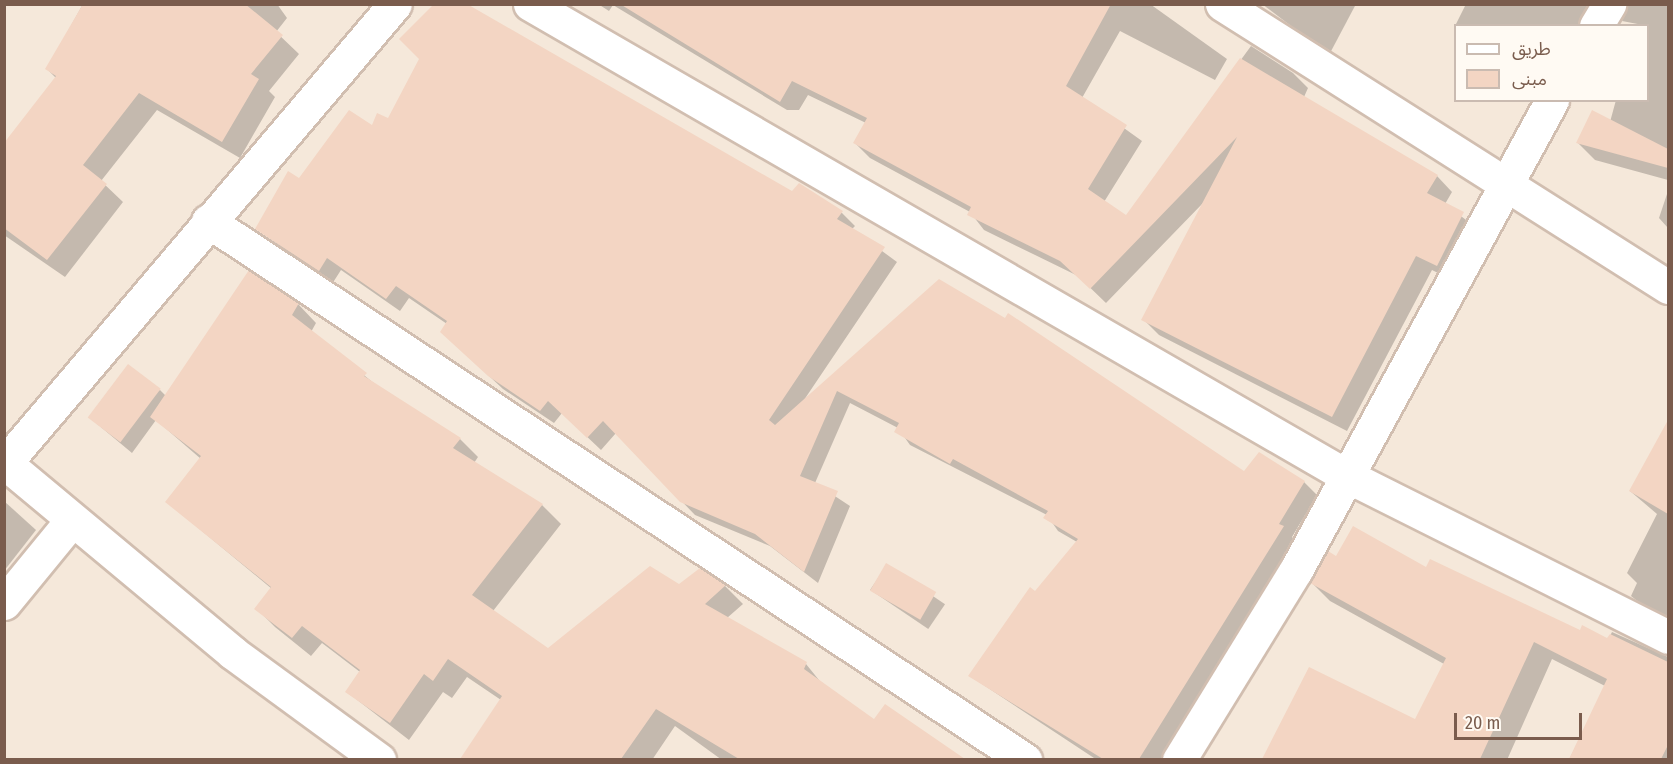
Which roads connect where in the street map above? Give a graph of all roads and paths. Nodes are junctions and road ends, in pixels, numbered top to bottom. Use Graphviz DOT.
graph roads {
  1 [pos="395,4"];
  2 [pos="531,4"];
  3 [pos="1222,4"];
  4 [pos="1609,4"];
  5 [pos="1597,24"];
  6 [pos="1551,102"];
  7 [pos="1508,183"];
  8 [pos="208,221"];
  9 [pos="1668,286"];
  10 [pos="5,463"];
  11 [pos="1347,476"];
  12 [pos="72,520"];
  13 [pos="4,603"];
  14 [pos="1668,637"];
  15 [pos="379,759"];
  16 [pos="1025,759"];
  17 [pos="1179,759"];
  1 -- 8 [label="street"];
  2 -- 11 [label="street"];
  3 -- 7 [label="street"];
  4 -- 5 [label="street"];
  6 -- 7 [label="street"];
  7 -- 9 [label="street"];
  7 -- 11 [label="street"];
  8 -- 10 [label="street"];
  8 -- 16 [label="street"];
  10 -- 12 [label="street"];
  11 -- 14 [label="street"];
  11 -- 17 [label="street"];
  12 -- 13 [label="street"];
  12 -- 15 [label="street"];
}
